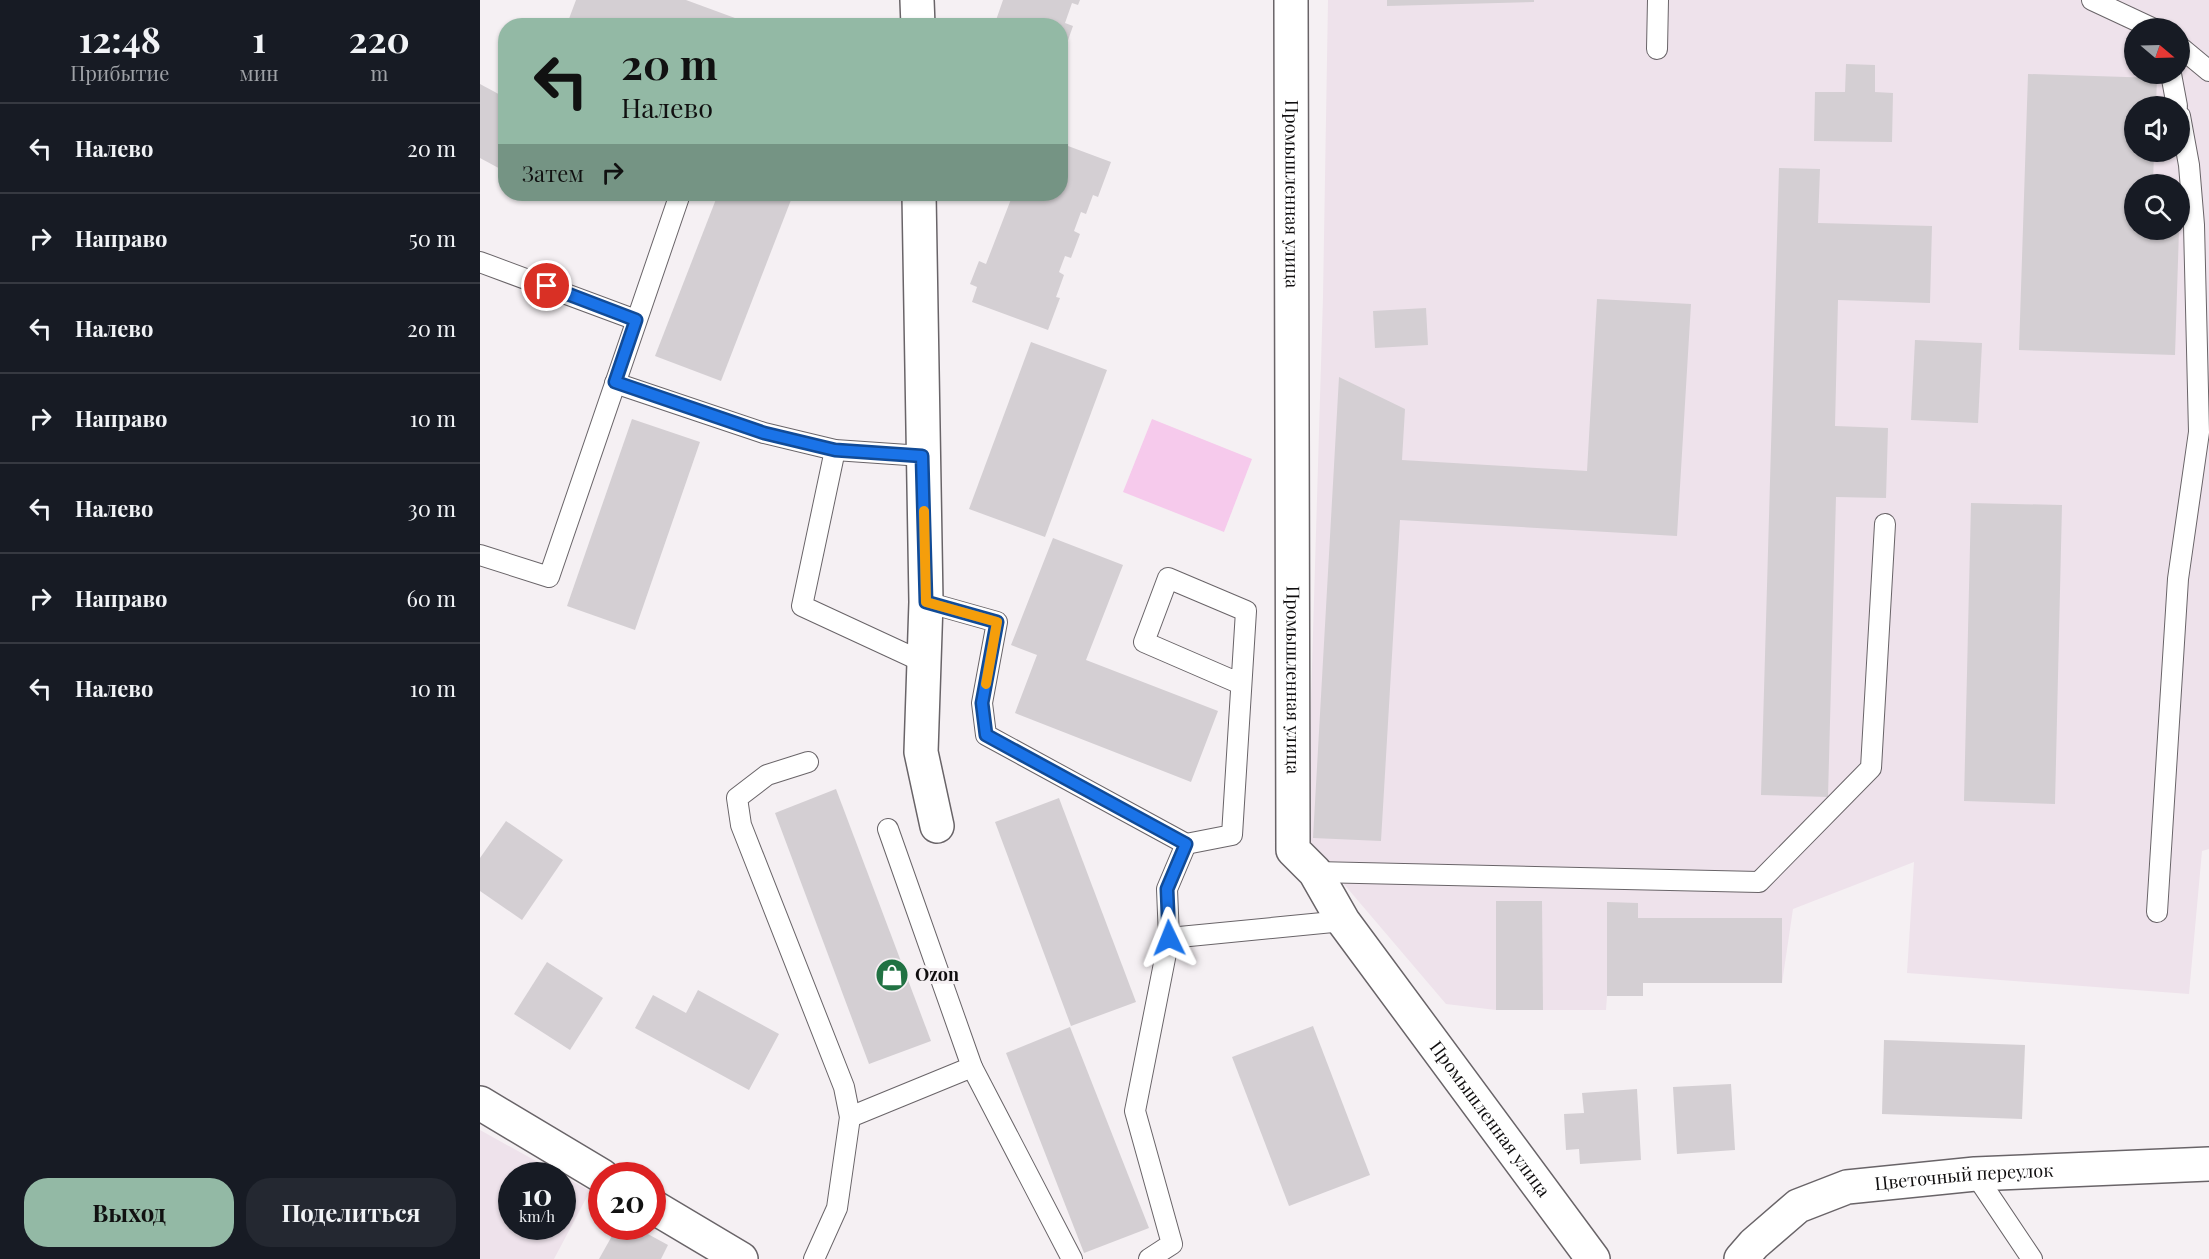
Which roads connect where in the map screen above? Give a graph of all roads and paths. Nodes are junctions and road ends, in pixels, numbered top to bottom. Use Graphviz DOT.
graph roads {
  1 [pos="917,0"];
  2 [pos="1291,0"];
  3 [pos="1658,0"];
  4 [pos="2092,0"];
  5 [pos="918,18"];
  6 [pos="2131,18"];
  7 [pos="1658,49"];
  8 [pos="2190,55"];
  9 [pos="2209,71"];
  10 [pos="2188,162"];
  11 [pos="678,201"];
  12 [pos="920,201"];
  13 [pos="480,262"];
  14 [pos="636,320"];
  15 [pos="615,382"];
  16 [pos="835,450"];
  17 [pos="922,456"];
  18 [pos="1886,524"];
  19 [pos="480,555"];
  20 [pos="926,602"];
  21 [pos="923,662"];
  22 [pos="1241,684"];
  23 [pos="808,762"];
  24 [pos="936,826"];
  25 [pos="888,829"];
  26 [pos="1186,844"];
  27 [pos="1316,872"];
  28 [pos="2157,912"];
  29 [pos="1343,921"];
  30 [pos="1169,938"];
  31 [pos="972,1067"];
  32 [pos="480,1103"];
  33 [pos="850,1117"];
  34 [pos="2209,1164"];
  35 [pos="588,1168"];
  36 [pos="1975,1174"];
  37 [pos="666,1214"];
  38 [pos="741,1259"];
  39 [pos="814,1259"];
  40 [pos="1072,1259"];
  41 [pos="1149,1259"];
  42 [pos="1593,1259"];
  43 [pos="1742,1259"];
  44 [pos="2032,1259"];
  1 -- 5 [label="street"];
  2 -- 27 [label="street, Промышленная улица"];
  3 -- 7 [label="lane"];
  4 -- 6 [label="lane"];
  8 -- 9 [label="lane"];
  10 -- 28 [label="lane"];
  11 -- 14 [label="lane"];
  12 -- 17 [label="street"];
  13 -- 14 [label="lane"];
  14 -- 15 [label="lane"];
  15 -- 16 [label="lane"];
  15 -- 19 [label="lane"];
  16 -- 17 [label="lane"];
  16 -- 21 [label="lane"];
  17 -- 20 [label="street"];
  18 -- 27 [label="lane"];
  20 -- 21 [label="street"];
  20 -- 26 [label="lane"];
  21 -- 24 [label="street"];
  22 -- 22 [label="lane"];
  22 -- 26 [label="lane"];
  23 -- 33 [label="lane"];
  25 -- 31 [label="lane"];
  26 -- 30 [label="lane"];
  27 -- 29 [label="street, Промышленная улица"];
  29 -- 30 [label="lane"];
  29 -- 42 [label="street, Промышленная улица"];
  30 -- 41 [label="lane"];
  31 -- 33 [label="lane"];
  31 -- 40 [label="lane"];
  32 -- 35 [label="street"];
  33 -- 39 [label="lane"];
  34 -- 36 [label="street, Цветочный переулок"];
  36 -- 43 [label="street, Цветочный переулок"];
  36 -- 44 [label="lane"];
  37 -- 38 [label="street"];
}
